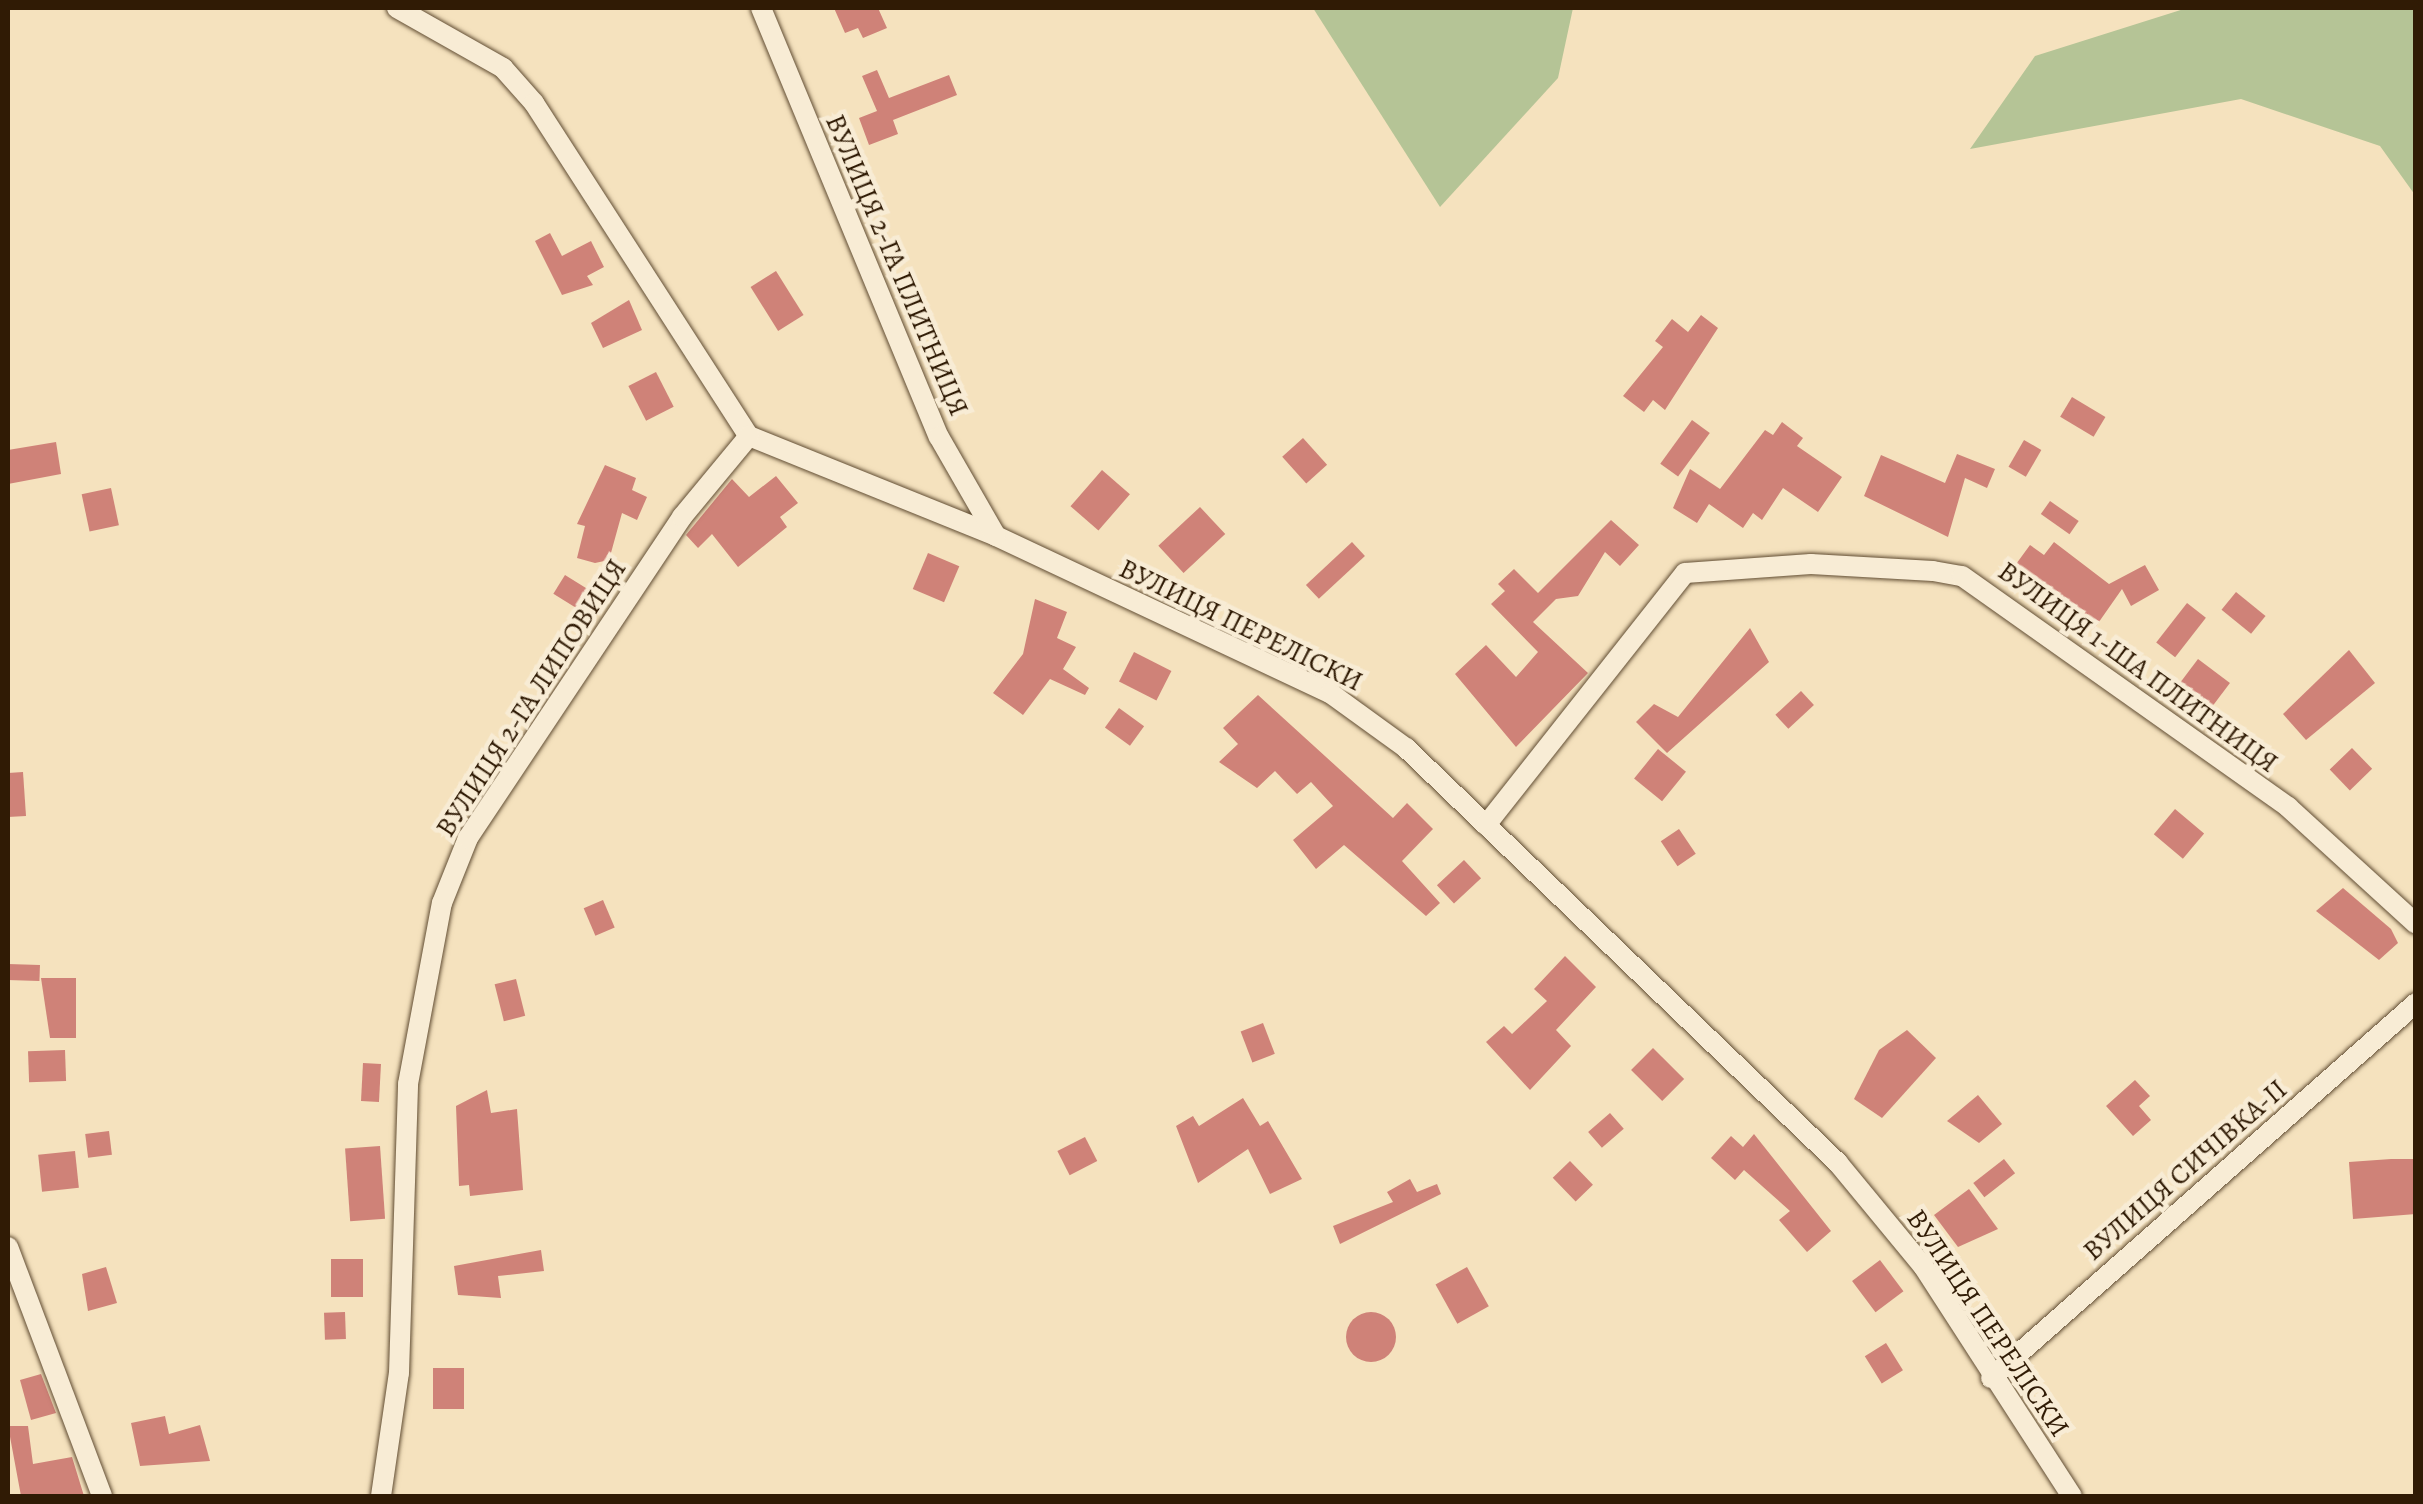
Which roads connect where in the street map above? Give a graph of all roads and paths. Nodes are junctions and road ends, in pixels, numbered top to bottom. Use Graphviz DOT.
graph roads {
  1 [pos="397,8"];
  2 [pos="761,8"];
  3 [pos="750,436"];
  4 [pos="996,536"];
  5 [pos="1486,826"];
  6 [pos="2416,924"];
  7 [pos="2413,1010"];
  8 [pos="8,1248"];
  9 [pos="1991,1378"];
  10 [pos="102,1496"];
  11 [pos="381,1496"];
  12 [pos="2072,1496"];
  1 -- 3 [label="street"];
  2 -- 4 [label="street, ВУЛИЦЯ 2-ГА ПЛИТНИЦЯ"];
  3 -- 4 [label="street, ВУЛИЦЯ ПЕРЕЛІСКИ"];
  3 -- 11 [label="street, ВУЛИЦЯ 2-ГА ЛИПОВИЦЯ"];
  4 -- 5 [label="street, ВУЛИЦЯ ПЕРЕЛІСКИ"];
  5 -- 6 [label="street, ВУЛИЦЯ 1-ША ПЛИТНИЦЯ"];
  5 -- 9 [label="street, ВУЛИЦЯ ПЕРЕЛІСКИ"];
  7 -- 9 [label="street, ВУЛИЦЯ СИЧІВКА-II"];
  8 -- 10 [label="street"];
  9 -- 12 [label="street, ВУЛИЦЯ ПЕРЕЛІСКИ"];
}
